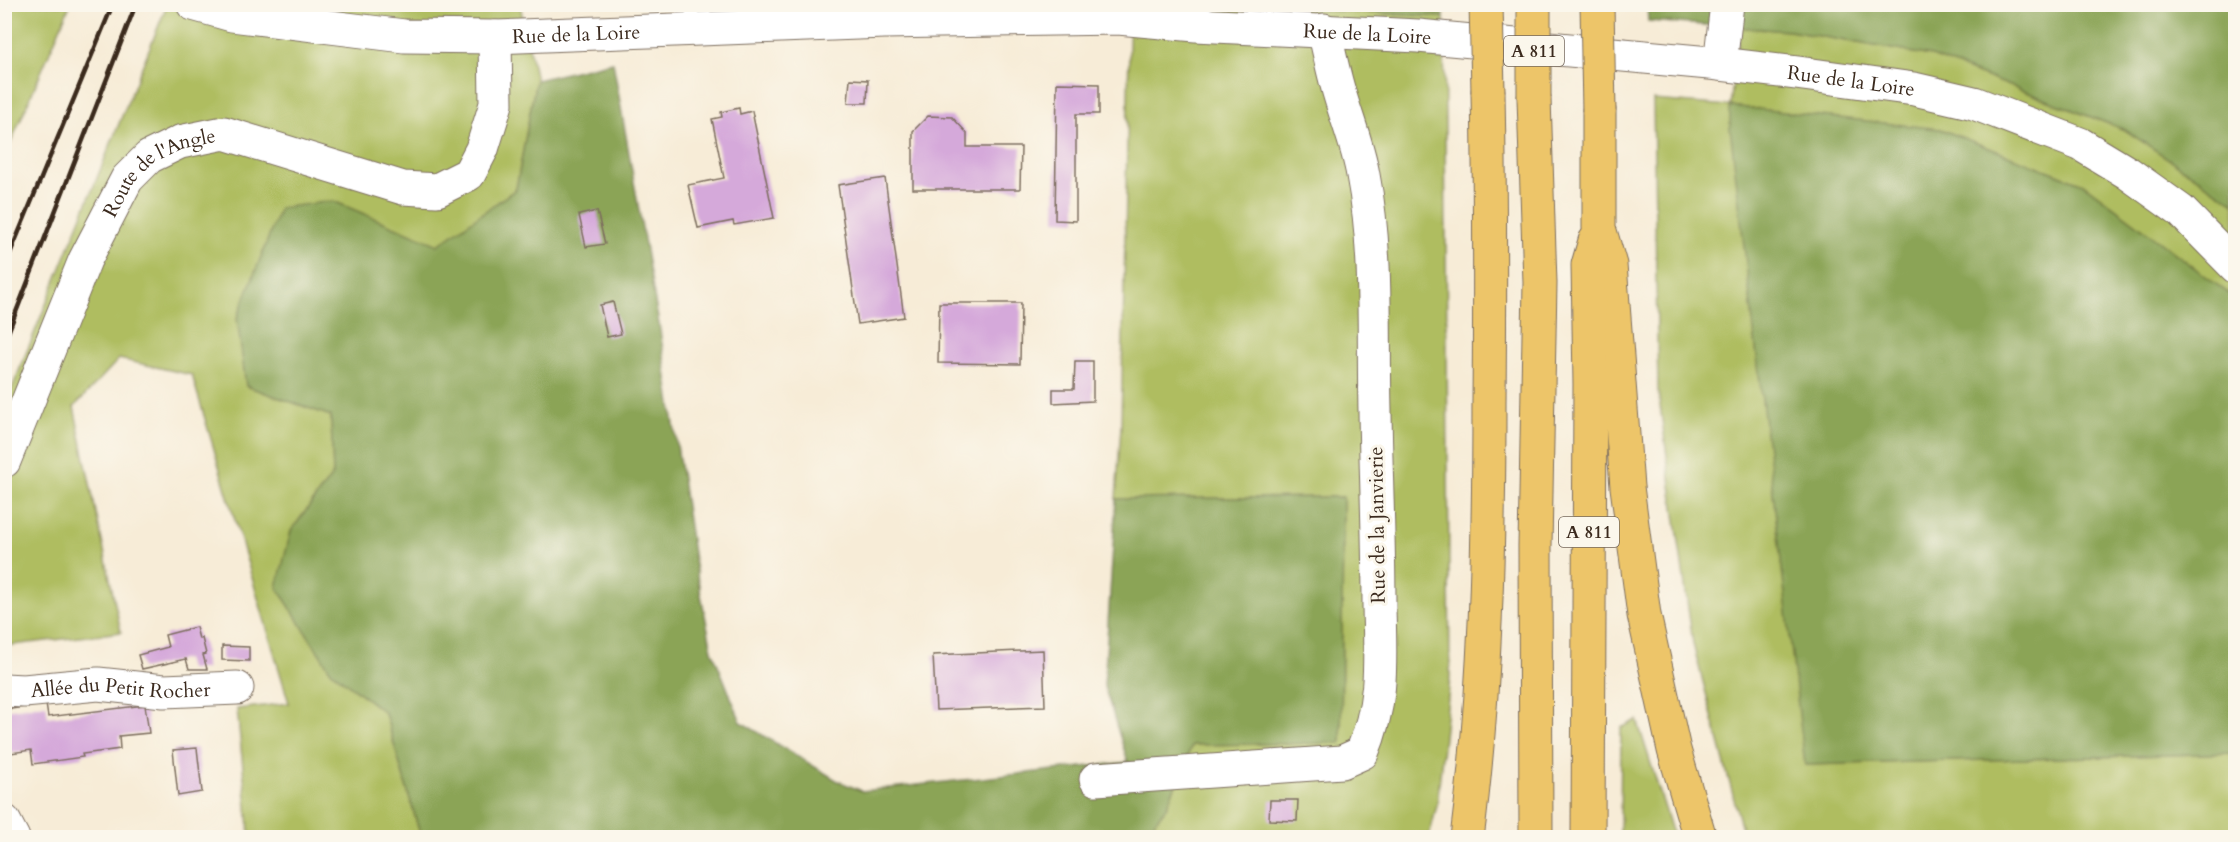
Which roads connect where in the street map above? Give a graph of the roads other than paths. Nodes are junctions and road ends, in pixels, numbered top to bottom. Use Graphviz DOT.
graph roads {
  1 [pos="193,4"];
  2 [pos="1485,4"];
  3 [pos="1534,4"];
  4 [pos="1597,4"];
  5 [pos="1727,4"];
  6 [pos="1120,11"];
  7 [pos="770,15"];
  8 [pos="1324,30"];
  9 [pos="495,37"];
  10 [pos="1720,64"];
  11 [pos="1599,228"];
  12 [pos="2235,267"];
  13 [pos="4,461"];
  14 [pos="237,688"];
  15 [pos="4,690"];
  16 [pos="1096,779"];
  17 [pos="4,821"];
  18 [pos="13,837"];
  19 [pos="1467,837"];
  20 [pos="1536,837"];
  21 [pos="1588,837"];
  22 [pos="1700,837"];
  1 -- 9 [label="street, Rue de la Loire"];
  2 -- 19 [label="highway, bridge"];
  3 -- 20 [label="highway, A 811, bridge"];
  4 -- 11 [label="highway, A 811, bridge"];
  5 -- 10 [label="street"];
  6 -- 7 [label="street, Rue de la Loire"];
  6 -- 8 [label="street, Rue de la Loire"];
  7 -- 9 [label="street, Rue de la Loire"];
  8 -- 10 [label="street, Rue de la Loire"];
  8 -- 16 [label="street, Rue de la Janvierie"];
  9 -- 13 [label="street, Route de l'Angle"];
  10 -- 12 [label="street, Rue de la Loire"];
  11 -- 21 [label="highway, A 811"];
  11 -- 22 [label="highway"];
  14 -- 15 [label="street, Allée du Petit Rocher"];
  17 -- 18 [label="street"];
}
